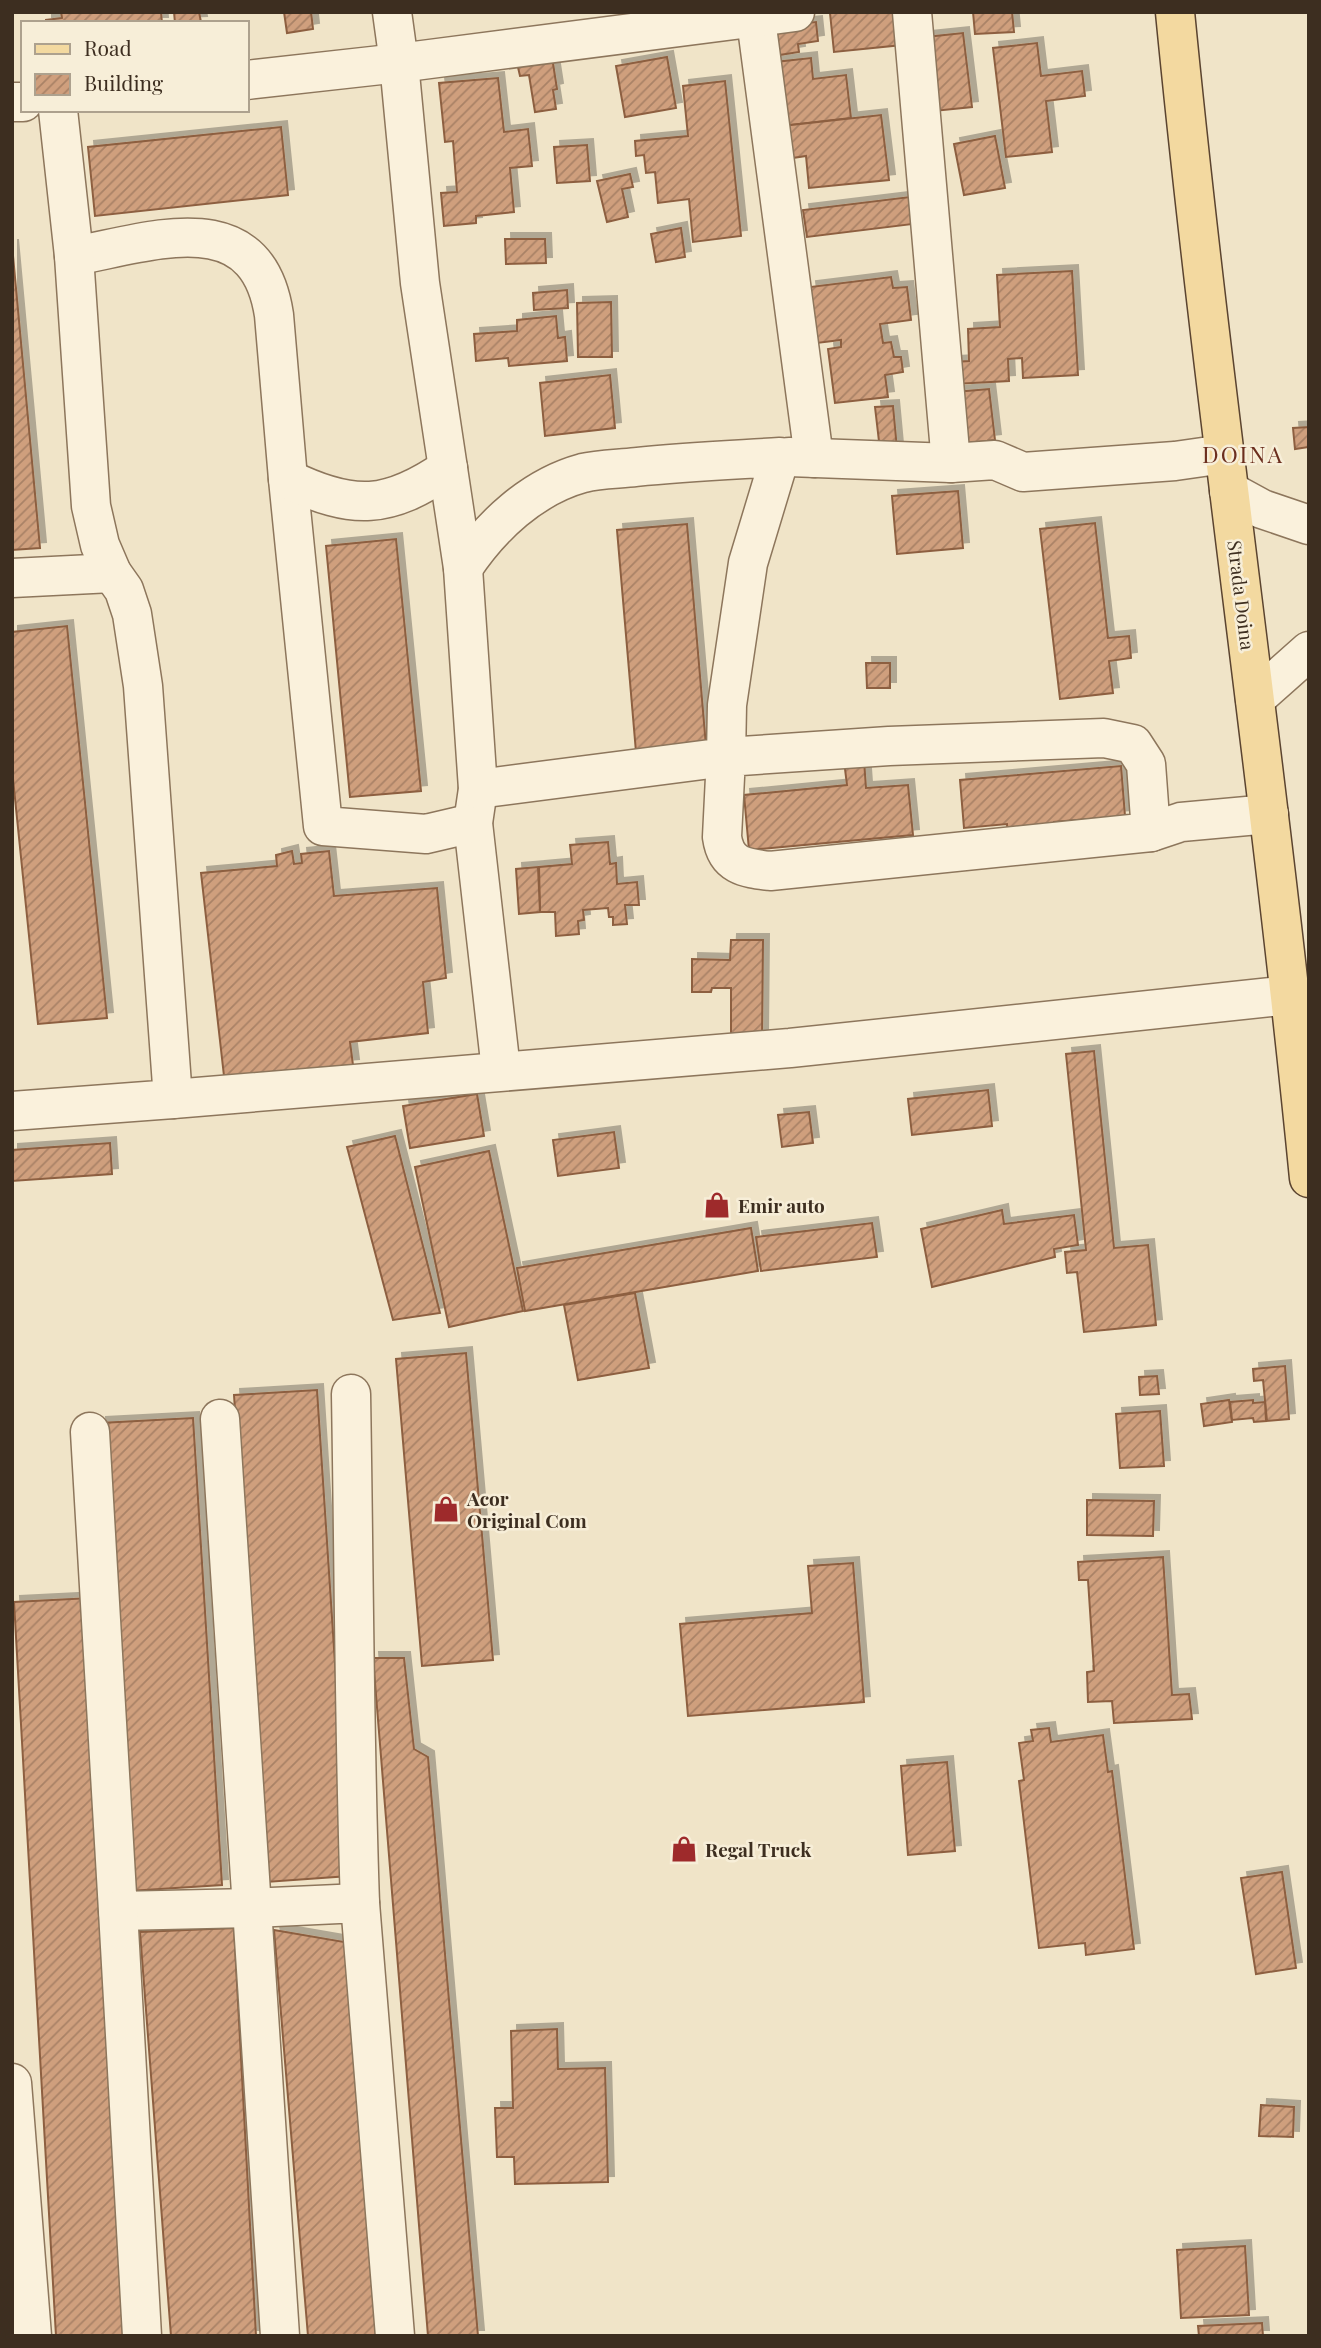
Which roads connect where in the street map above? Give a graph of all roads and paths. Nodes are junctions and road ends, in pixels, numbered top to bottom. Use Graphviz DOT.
graph roads {
  1 [pos="392,12"];
  2 [pos="795,12"];
  3 [pos="912,12"];
  4 [pos="1175,12"];
  5 [pos="755,15"];
  6 [pos="399,63"];
  7 [pos="248,80"];
  8 [pos="58,112"];
  9 [pos="74,256"];
  10 [pos="797,458"];
  11 [pos="951,463"];
  12 [pos="448,468"];
  13 [pos="1227,473"];
  14 [pos="288,479"];
  15 [pos="1309,525"];
  16 [pos="463,568"];
  17 [pos="112,573"];
  18 [pos="12,578"];
  19 [pos="1309,651"];
  20 [pos="1255,699"];
  21 [pos="726,757"];
  22 [pos="476,806"];
  23 [pos="1269,814"];
  24 [pos="1151,832"];
  25 [pos="1290,995"];
  26 [pos="501,1070"];
  27 [pos="173,1099"];
  28 [pos="12,1111"];
  29 [pos="1309,1178"];
  30 [pos="351,1394"];
  31 [pos="220,1419"];
  32 [pos="90,1432"];
  33 [pos="360,1903"];
  34 [pos="251,1908"];
  35 [pos="118,1910"];
  36 [pos="12,2083"];
  37 [pos="32,2336"];
  38 [pos="142,2336"];
  39 [pos="280,2336"];
  40 [pos="394,2336"];
  1 -- 6 [label="lane"];
  2 -- 5 [label="lane"];
  3 -- 11 [label="lane"];
  4 -- 13 [label="main road, Strada Doina"];
  5 -- 6 [label="lane"];
  5 -- 10 [label="lane"];
  6 -- 7 [label="lane"];
  6 -- 12 [label="lane"];
  8 -- 9 [label="lane"];
  9 -- 14 [label="lane"];
  9 -- 17 [label="lane"];
  10 -- 11 [label="lane"];
  10 -- 16 [label="lane"];
  10 -- 21 [label="lane"];
  11 -- 13 [label="lane"];
  12 -- 14 [label="lane"];
  12 -- 16 [label="lane"];
  13 -- 15 [label="lane"];
  13 -- 20 [label="main road, Strada Doina"];
  14 -- 22 [label="lane"];
  16 -- 22 [label="lane"];
  17 -- 18 [label="lane"];
  17 -- 27 [label="lane"];
  19 -- 20 [label="lane"];
  20 -- 23 [label="main road, Strada Doina"];
  21 -- 22 [label="lane"];
  21 -- 24 [label="lane"];
  21 -- 24 [label="lane"];
  22 -- 26 [label="lane"];
  23 -- 24 [label="lane"];
  23 -- 25 [label="main road, Strada Doina"];
  25 -- 26 [label="lane"];
  25 -- 29 [label="main road, Strada Doina"];
  26 -- 27 [label="lane"];
  27 -- 28 [label="lane"];
  30 -- 33 [label="lane"];
  31 -- 34 [label="lane"];
  32 -- 35 [label="lane"];
  33 -- 34 [label="lane"];
  33 -- 40 [label="lane"];
  34 -- 35 [label="lane"];
  34 -- 39 [label="lane"];
  35 -- 38 [label="lane"];
  36 -- 37 [label="lane"];
}
